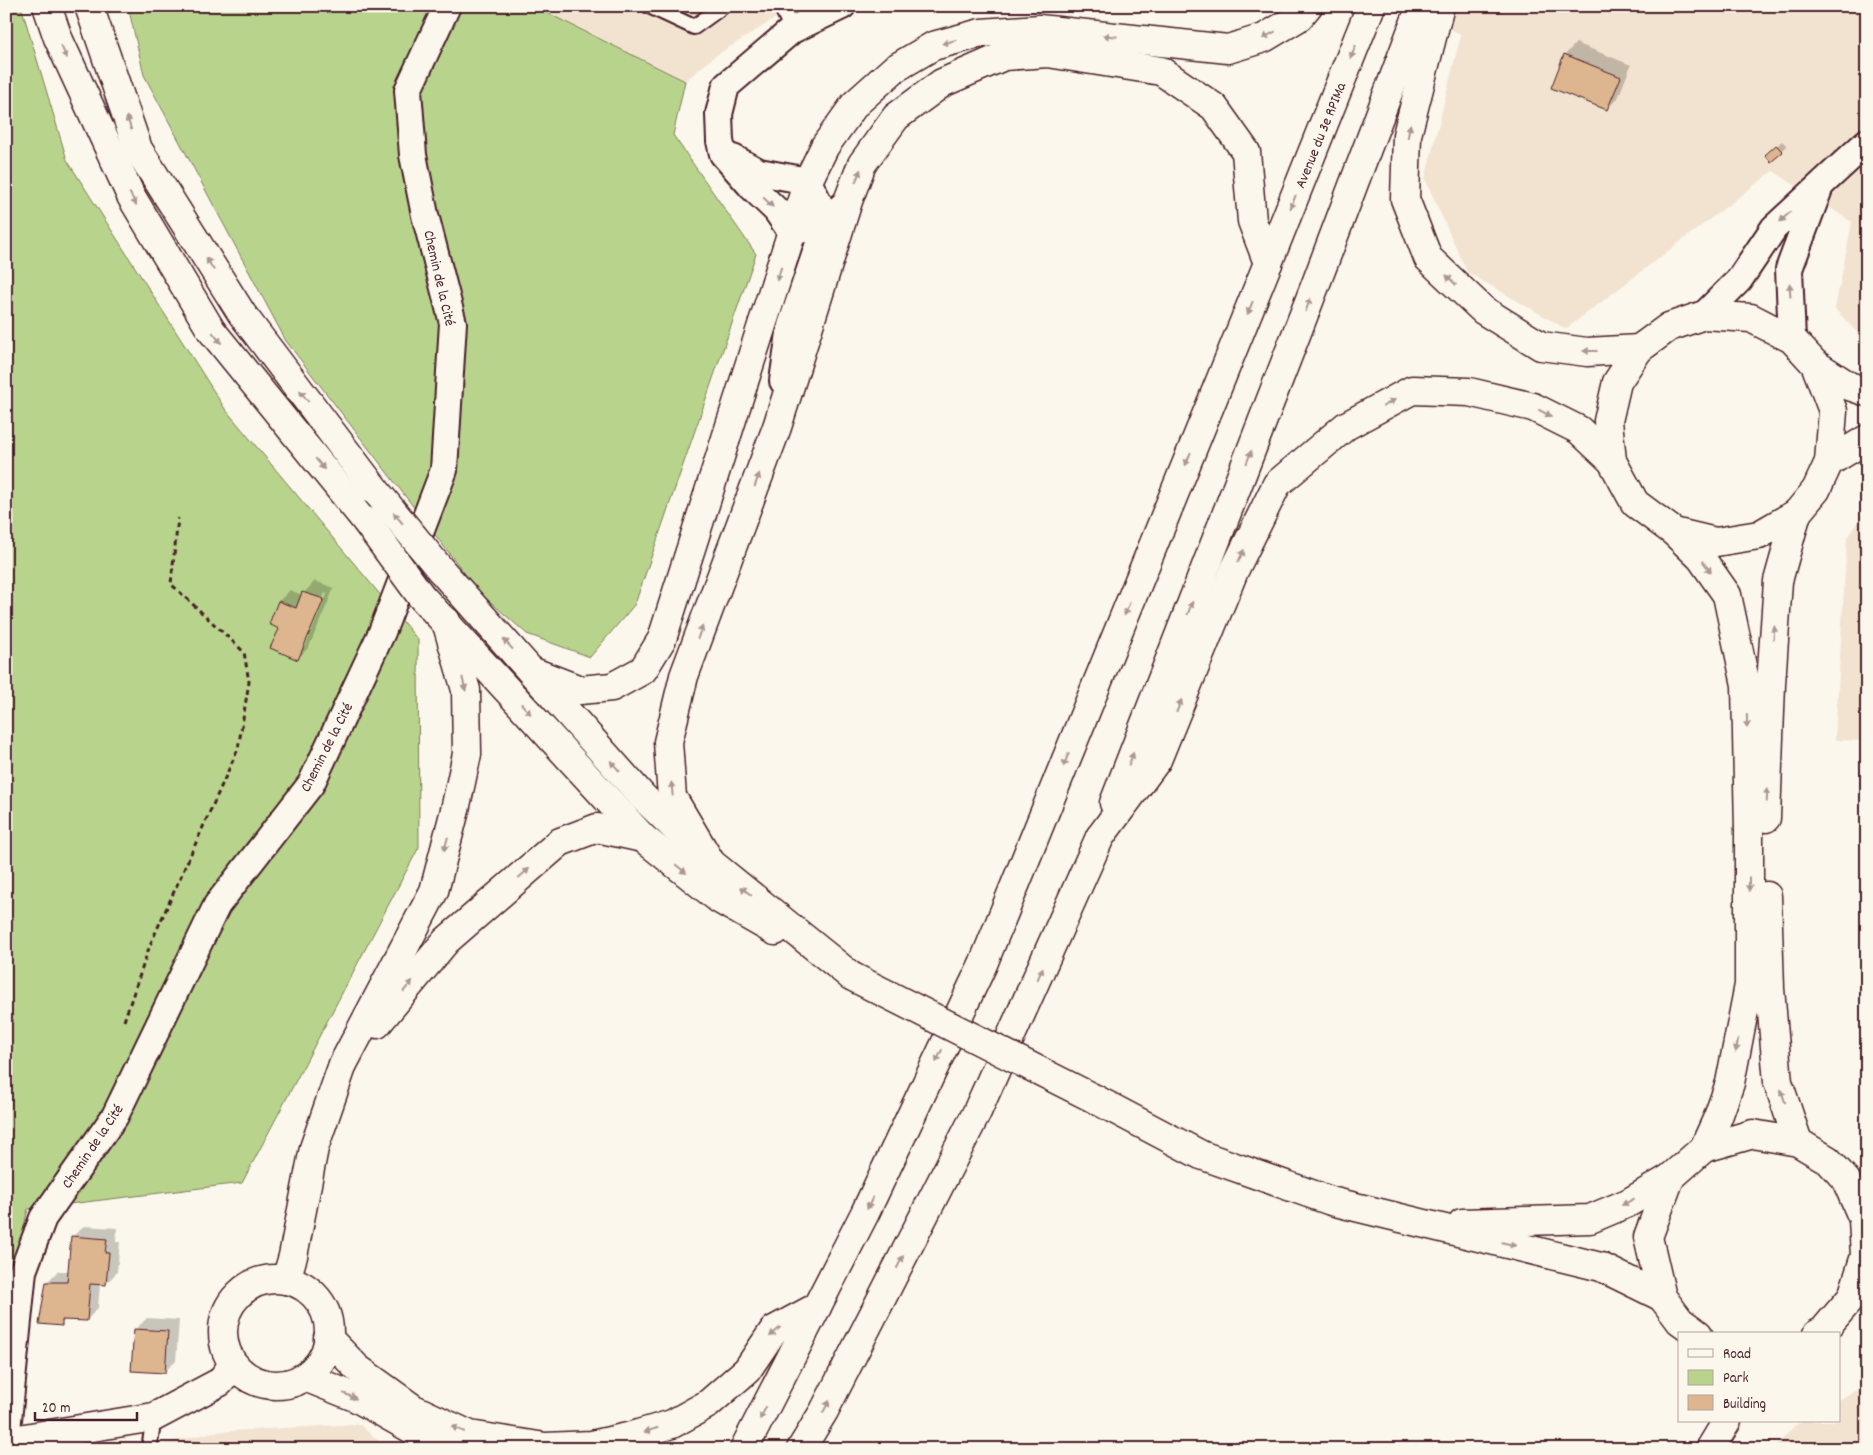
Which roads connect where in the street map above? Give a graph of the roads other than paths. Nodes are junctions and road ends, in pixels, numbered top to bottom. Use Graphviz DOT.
graph roads {
  1 [pos="47,6"];
  2 [pos="89,6"];
  3 [pos="447,6"];
  4 [pos="649,6"];
  5 [pos="723,6"];
  6 [pos="781,6"];
  7 [pos="842,6"];
  8 [pos="1308,6"];
  9 [pos="1371,6"];
  10 [pos="1421,6"];
  11 [pos="1440,6"];
  12 [pos="792,30"];
  13 [pos="1867,142"];
  14 [pos="723,154"];
  15 [pos="808,181"];
  16 [pos="1821,184"];
  17 [pos="848,201"];
  18 [pos="827,220"];
  19 [pos="792,233"];
  20 [pos="1268,263"];
  21 [pos="1704,315"];
  22 [pos="1792,339"];
  23 [pos="1639,349"];
  24 [pos="1815,364"];
  25 [pos="1867,392"];
  26 [pos="777,427"];
  27 [pos="1867,439"];
  28 [pos="1612,461"];
  29 [pos="1829,462"];
  30 [pos="1797,513"];
  31 [pos="1674,532"];
  32 [pos="446,621"];
  33 [pos="532,671"];
  34 [pos="1100,837"];
  35 [pos="643,838"];
  36 [pos="711,863"];
  37 [pos="852,976"];
  38 [pos="344,1064"];
  39 [pos="1798,1142"];
  40 [pos="1704,1148"];
  41 [pos="1670,1178"];
  42 [pos="1856,1184"];
  43 [pos="1428,1223"];
  44 [pos="286,1280"];
  45 [pos="1860,1291"];
  46 [pos="1662,1297"];
  47 [pos="817,1307"];
  48 [pos="1695,1332"];
  49 [pos="1821,1332"];
  50 [pos="328,1338"];
  51 [pos="234,1365"];
  52 [pos="305,1377"];
  53 [pos="154,1417"];
  54 [pos="1726,1422"];
  55 [pos="6,1440"];
  56 [pos="149,1449"];
  57 [pos="447,1449"];
  58 [pos="744,1449"];
  59 [pos="801,1449"];
  60 [pos="1710,1449"];
  1 -- 32 [label="main road, one-way, bridge"];
  33 -- 2 [label="main road, one-way, bridge"];
  3 -- 55 [label="street, Chemin de la Cité"];
  4 -- 5 [label="lane"];
  6 -- 12 [label="lane"];
  7 -- 12 [label="street"];
  8 -- 15 [label="main road, one-way"];
  9 -- 20 [label="main road, Avenue du 3e RPIMa, one-way"];
  34 -- 10 [label="main road, one-way"];
  23 -- 11 [label="main road, one-way"];
  12 -- 14 [label="street"];
  13 -- 16 [label="street"];
  14 -- 15 [label="street"];
  14 -- 19 [label="street, one-way"];
  15 -- 18 [label="street"];
  15 -- 19 [label="main road"];
  16 -- 21 [label="street, one-way"];
  22 -- 16 [label="street, one-way"];
  17 -- 18 [label="street"];
  17 -- 20 [label="main road, one-way"];
  17 -- 26 [label="main road"];
  18 -- 19 [label="street"];
  18 -- 26 [label="street"];
  19 -- 33 [label="main road, one-way"];
  20 -- 47 [label="main road, Avenue du 3e RPIMa, one-way"];
  21 -- 22 [label="main road"];
  21 -- 23 [label="main road"];
  22 -- 24 [label="main road"];
  23 -- 28 [label="main road"];
  24 -- 25 [label="main road"];
  24 -- 29 [label="main road"];
  36 -- 26 [label="main road, one-way"];
  27 -- 29 [label="main road"];
  28 -- 31 [label="main road"];
  34 -- 28 [label="main road, one-way"];
  29 -- 30 [label="main road"];
  30 -- 31 [label="main road"];
  39 -- 30 [label="main road, one-way"];
  31 -- 40 [label="main road, one-way"];
  32 -- 35 [label="main road, one-way"];
  32 -- 38 [label="main road, one-way"];
  36 -- 33 [label="main road, one-way"];
  59 -- 34 [label="main road, one-way"];
  35 -- 37 [label="main road, one-way"];
  38 -- 35 [label="main road, one-way"];
  37 -- 36 [label="main road, one-way"];
  37 -- 43 [label="main road, bridge"];
  38 -- 44 [label="main road"];
  39 -- 40 [label="main road"];
  39 -- 42 [label="main road"];
  40 -- 41 [label="main road"];
  41 -- 43 [label="main road, one-way"];
  41 -- 46 [label="main road"];
  42 -- 45 [label="main road"];
  43 -- 46 [label="main road, one-way"];
  44 -- 50 [label="main road"];
  44 -- 51 [label="main road"];
  45 -- 49 [label="main road"];
  46 -- 48 [label="main road"];
  47 -- 50 [label="main road, one-way"];
  47 -- 58 [label="main road, Avenue du 3e RPIMa, one-way"];
  50 -- 52 [label="main road"];
  51 -- 52 [label="main road"];
  51 -- 53 [label="main road"];
  52 -- 57 [label="main road, one-way"];
  53 -- 55 [label="main road"];
  53 -- 56 [label="lane"];
  54 -- 60 [label="main road"];
}
